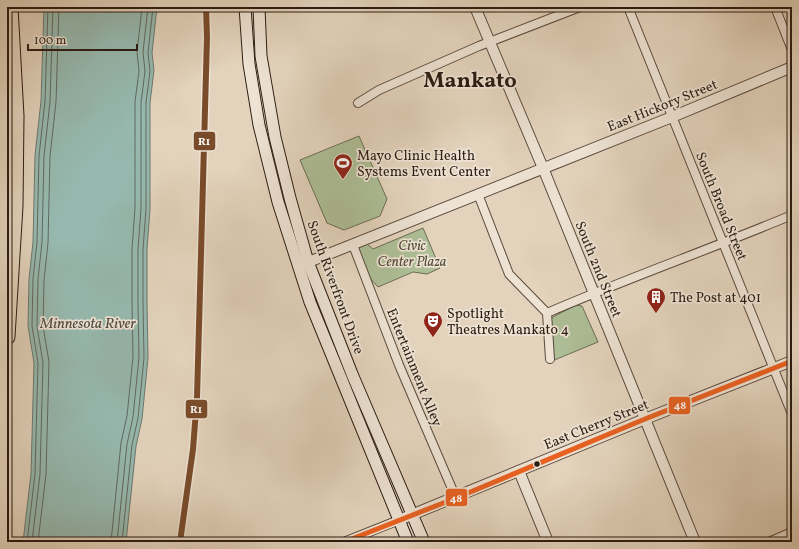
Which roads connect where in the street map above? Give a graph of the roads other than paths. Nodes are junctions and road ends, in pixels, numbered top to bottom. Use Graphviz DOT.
graph roads {
  1 [pos="10,7"];
  2 [pos="245,7"];
  3 [pos="259,7"];
  4 [pos="475,7"];
  5 [pos="580,7"];
  6 [pos="628,7"];
  7 [pos="775,7"];
  8 [pos="490,42"];
  9 [pos="792,50"];
  10 [pos="792,67"];
  11 [pos="358,103"];
  12 [pos="672,117"];
  13 [pos="543,168"];
  14 [pos="478,194"];
  15 [pos="792,215"];
  16 [pos="724,244"];
  17 [pos="353,245"];
  18 [pos="308,262"];
  19 [pos="298,267"];
  20 [pos="593,293"];
  21 [pos="547,313"];
  22 [pos="7,337"];
  23 [pos="550,359"];
  24 [pos="792,361"];
  25 [pos="773,369"];
  26 [pos="792,414"];
  27 [pos="645,419"];
  28 [pos="519,471"];
  29 [pos="456,498"];
  30 [pos="412,515"];
  31 [pos="399,520"];
  32 [pos="792,533"];
  33 [pos="344,542"];
  34 [pos="408,542"];
  35 [pos="424,542"];
  36 [pos="548,542"];
  37 [pos="695,542"];
  38 [pos="771,542"];
  1 -- 22 [label="highway"];
  2 -- 19 [label="main road, South Riverfront Drive"];
  3 -- 18 [label="main road, South Riverfront Drive"];
  4 -- 8 [label="street, South 2nd Street"];
  5 -- 8 [label="street"];
  6 -- 12 [label="street, South Broad Street"];
  7 -- 9 [label="street"];
  8 -- 11 [label="street"];
  8 -- 13 [label="street, South 2nd Street"];
  10 -- 12 [label="street, East Hickory Street"];
  12 -- 13 [label="street, East Hickory Street"];
  12 -- 16 [label="street, South Broad Street"];
  13 -- 14 [label="street"];
  13 -- 20 [label="street, South 2nd Street"];
  14 -- 17 [label="street"];
  14 -- 21 [label="street"];
  15 -- 16 [label="street"];
  16 -- 20 [label="street"];
  16 -- 25 [label="street, South Broad Street"];
  17 -- 18 [label="street"];
  17 -- 29 [label="street, Entertainment Alley"];
  18 -- 19 [label="street"];
  18 -- 30 [label="main road, South Riverfront Drive"];
  19 -- 31 [label="main road, South Riverfront Drive"];
  20 -- 21 [label="street"];
  20 -- 27 [label="street, South 2nd Street"];
  21 -- 23 [label="street"];
  24 -- 25 [label="street, East Cherry Street"];
  25 -- 26 [label="street, South Broad Street"];
  25 -- 27 [label="street, East Cherry Street"];
  27 -- 28 [label="street, East Cherry Street"];
  27 -- 37 [label="street, South 2nd Street"];
  28 -- 29 [label="street, East Cherry Street"];
  28 -- 36 [label="street"];
  29 -- 30 [label="street, East Cherry Street"];
  30 -- 31 [label="street, East Cherry Street"];
  30 -- 35 [label="main road, South Riverfront Drive"];
  31 -- 33 [label="street"];
  31 -- 34 [label="main road, South Riverfront Drive"];
  32 -- 38 [label="street"];
}
